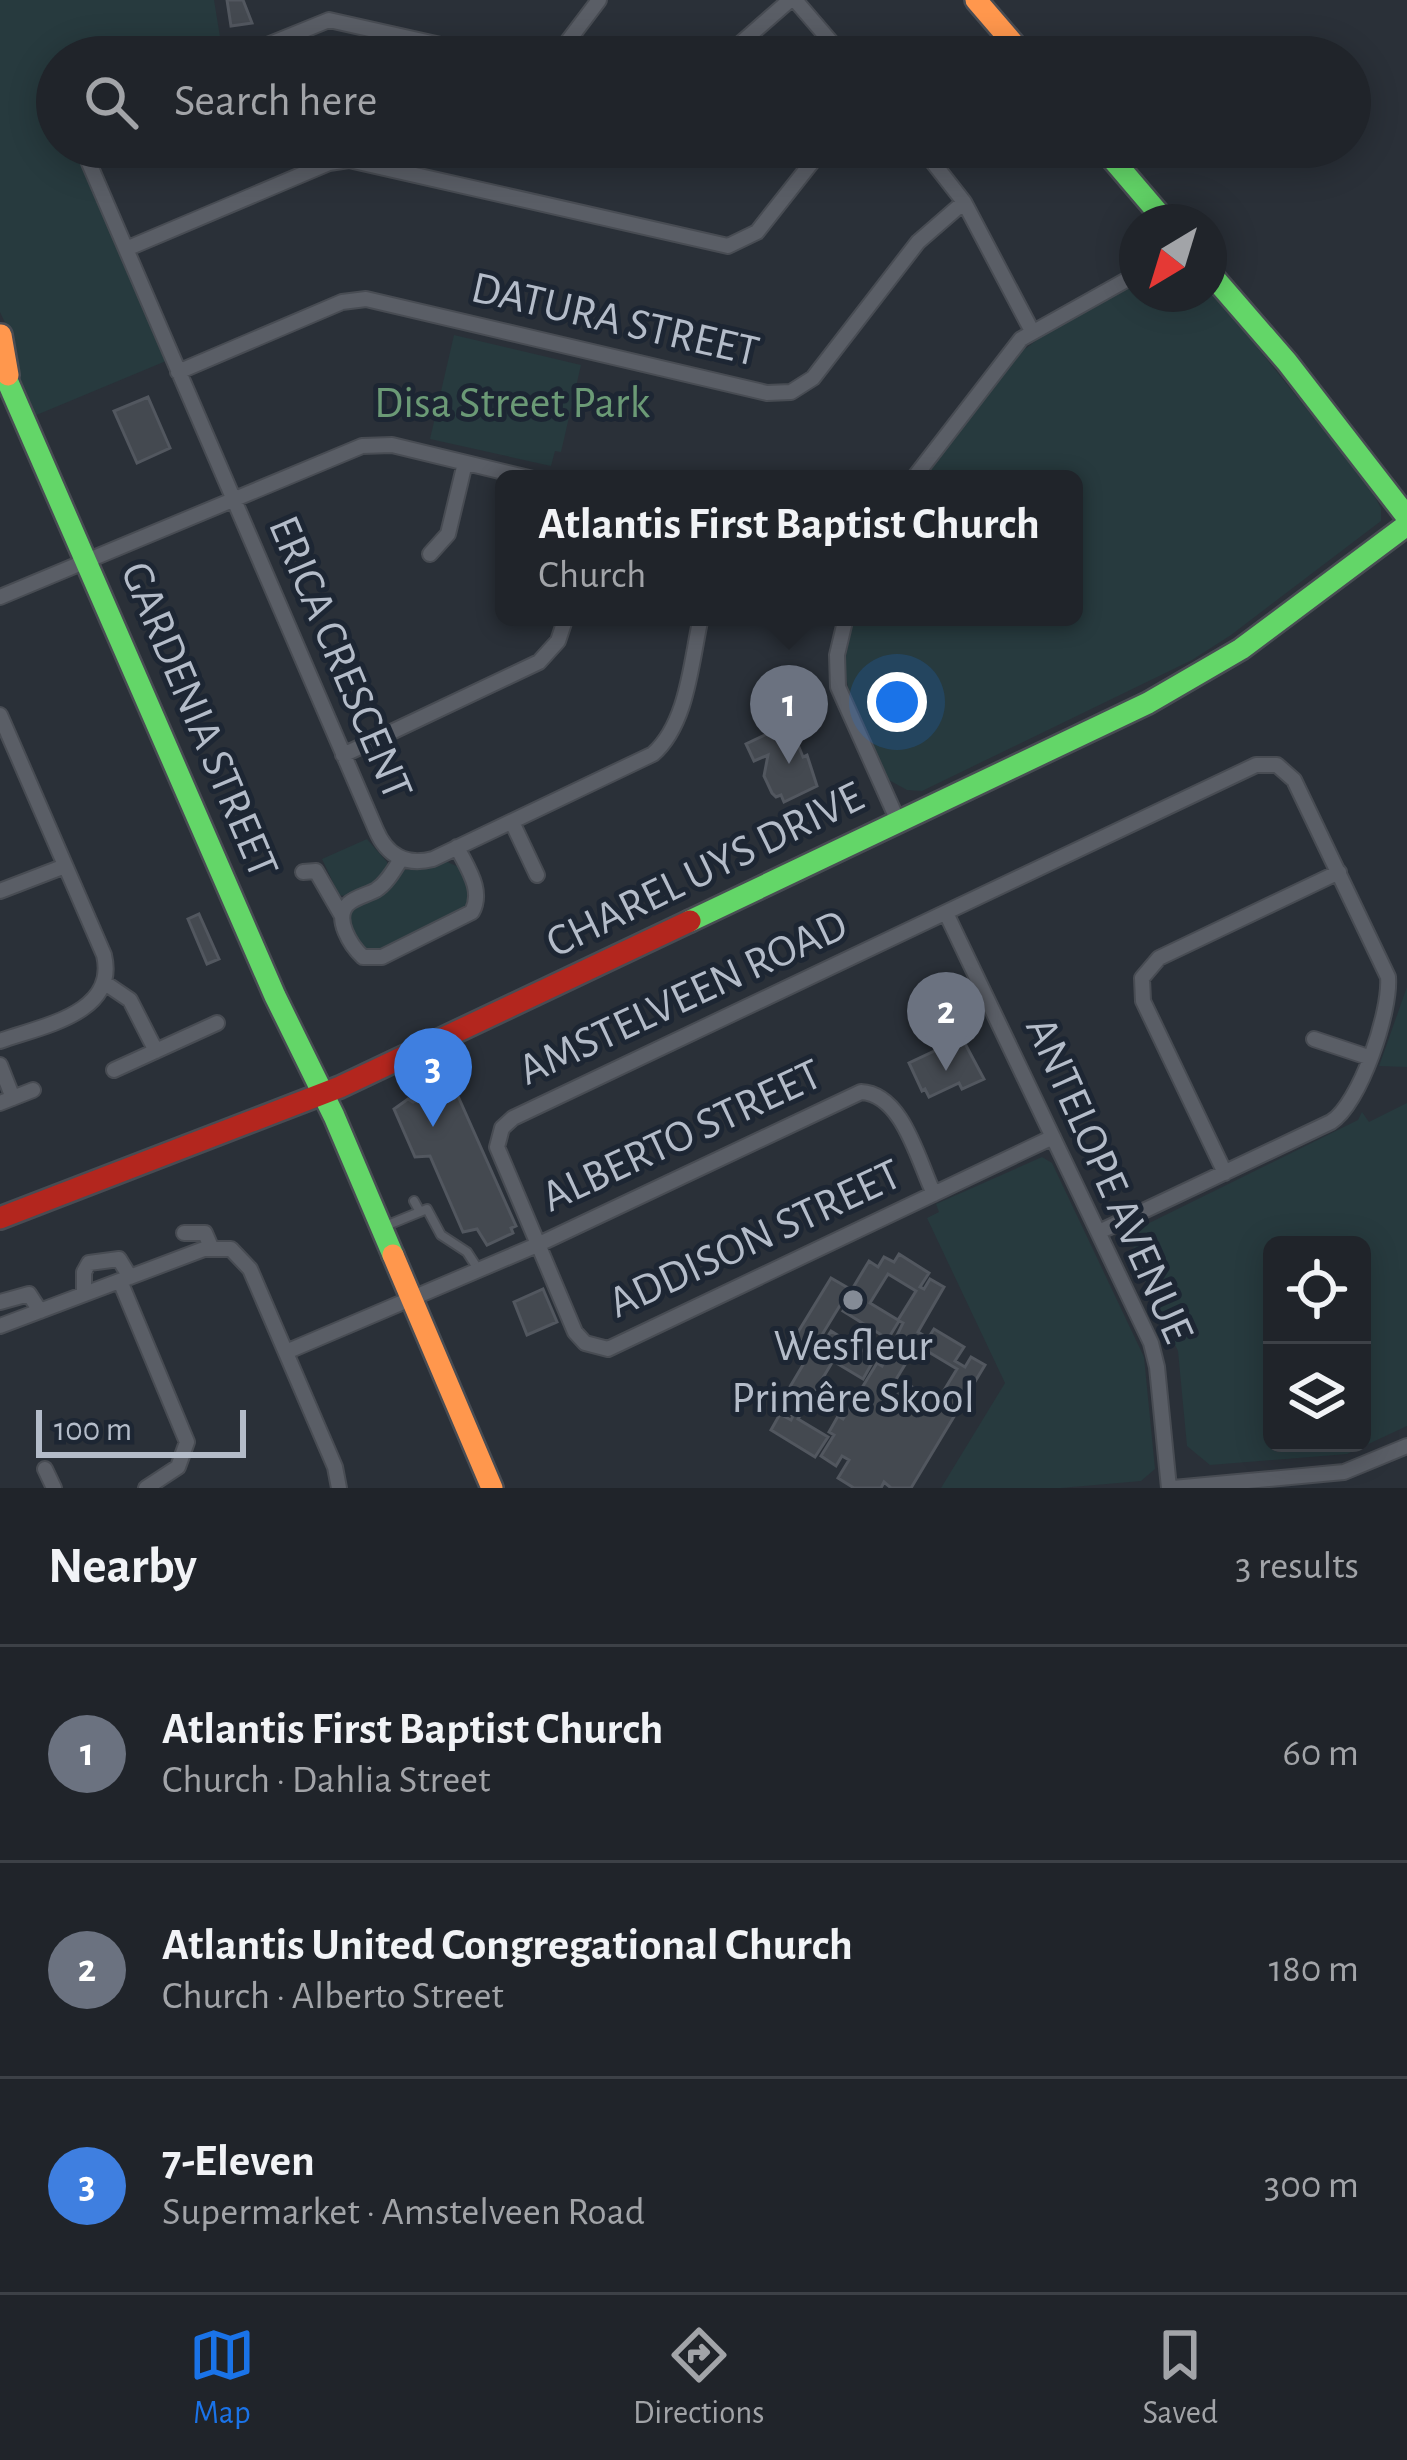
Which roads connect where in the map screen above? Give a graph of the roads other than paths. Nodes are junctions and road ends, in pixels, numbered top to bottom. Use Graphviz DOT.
graph roads {
  1 [pos="599,0"];
  2 [pos="792,0"];
  3 [pos="976,0"];
  4 [pos="290,36"];
  5 [pos="400,36"];
  6 [pos="572,36"];
  7 [pos="750,36"];
  8 [pos="825,36"];
  9 [pos="1007,36"];
  10 [pos="91,168"];
  11 [pos="317,168"];
  12 [pos="384,168"];
  13 [pos="807,168"];
  14 [pos="938,168"];
  15 [pos="1120,168"];
  16 [pos="964,202"];
  17 [pos="1151,204"];
  18 [pos="126,249"];
  19 [pos="1119,284"];
  20 [pos="1227,293"];
  21 [pos="0,326"];
  22 [pos="1032,331"];
  23 [pos="0,335"];
  24 [pos="4,370"];
  25 [pos="178,371"];
  26 [pos="465,463"];
  27 [pos="495,470"];
  28 [pos="920,470"];
  29 [pos="233,500"];
  30 [pos="1407,521"];
  31 [pos="430,554"];
  32 [pos="86,559"];
  33 [pos="0,597"];
  34 [pos="562,626"];
  35 [pos="699,626"];
  36 [pos="843,626"];
  37 [pos="0,715"];
  38 [pos="5,742"];
  39 [pos="343,755"];
  40 [pos="898,821"];
  41 [pos="512,822"];
  42 [pos="458,847"];
  43 [pos="401,859"];
  44 [pos="65,866"];
  45 [pos="303,872"];
  46 [pos="1339,872"];
  47 [pos="537,875"];
  48 [pos="0,891"];
  49 [pos="946,913"];
  50 [pos="342,916"];
  51 [pos="105,983"];
  52 [pos="217,1023"];
  53 [pos="1314,1039"];
  54 [pos="0,1041"];
  55 [pos="156,1051"];
  56 [pos="1368,1057"];
  57 [pos="0,1065"];
  58 [pos="114,1070"];
  59 [pos="33,1090"];
  60 [pos="321,1094"];
  61 [pos="6,1100"];
  62 [pos="1053,1137"];
  63 [pos="1225,1173"];
  64 [pos="934,1194"];
  65 [pos="414,1201"];
  66 [pos="423,1210"];
  67 [pos="0,1218"];
  68 [pos="381,1228"];
  69 [pos="1099,1232"];
  70 [pos="184,1233"];
  71 [pos="537,1245"];
  72 [pos="211,1247"];
  73 [pos="478,1271"];
  74 [pos="125,1279"];
  75 [pos="84,1294"];
  76 [pos="411,1299"];
  77 [pos="0,1302"];
  78 [pos="40,1311"];
  79 [pos="0,1326"];
  80 [pos="286,1352"];
  81 [pos="1407,1446"];
  82 [pos="45,1469"];
  83 [pos="54,1488"];
  84 [pos="146,1488"];
  85 [pos="338,1488"];
  86 [pos="492,1488"];
  87 [pos="1171,1488"];
  1 -- 6 [label="street"];
  2 -- 7 [label="street"];
  2 -- 8 [label="street"];
  3 -- 9 [label="street"];
  4 -- 5 [label="street"];
  10 -- 18 [label="street, ERICA CRESCENT"];
  11 -- 18 [label="street"];
  12 -- 13 [label="street"];
  14 -- 16 [label="street"];
  15 -- 17 [label="street"];
  16 -- 22 [label="street"];
  16 -- 25 [label="street, DATURA STREET"];
  18 -- 25 [label="street, ERICA CRESCENT"];
  19 -- 22 [label="street"];
  20 -- 30 [label="street"];
  21 -- 23 [label="street, GARDENIA STREET"];
  22 -- 28 [label="street"];
  23 -- 24 [label="street, GARDENIA STREET"];
  24 -- 32 [label="street, GARDENIA STREET"];
  25 -- 29 [label="street, ERICA CRESCENT"];
  26 -- 27 [label="street"];
  26 -- 29 [label="street"];
  26 -- 31 [label="street"];
  29 -- 32 [label="street"];
  29 -- 39 [label="street, ERICA CRESCENT"];
  30 -- 40 [label="street, CHAREL UYS DRIVE"];
  32 -- 33 [label="street"];
  32 -- 60 [label="street, GARDENIA STREET"];
  34 -- 39 [label="street"];
  35 -- 41 [label="street, ERICA CRESCENT"];
  36 -- 40 [label="street"];
  37 -- 38 [label="street"];
  38 -- 44 [label="street"];
  39 -- 43 [label="street, ERICA CRESCENT"];
  40 -- 60 [label="street, CHAREL UYS DRIVE"];
  41 -- 42 [label="street, ERICA CRESCENT"];
  41 -- 47 [label="street"];
  42 -- 43 [label="street, ERICA CRESCENT"];
  42 -- 50 [label="street"];
  43 -- 50 [label="street"];
  44 -- 48 [label="street"];
  44 -- 51 [label="street"];
  45 -- 50 [label="street"];
  46 -- 49 [label="street"];
  46 -- 56 [label="street"];
  46 -- 63 [label="street"];
  49 -- 62 [label="street, ANTELOPE AVENUE"];
  49 -- 71 [label="street, AMSTELVEEN ROAD"];
  51 -- 54 [label="street"];
  51 -- 55 [label="street"];
  52 -- 55 [label="street"];
  53 -- 56 [label="street"];
  55 -- 58 [label="street"];
  56 -- 63 [label="street"];
  57 -- 61 [label="street"];
  59 -- 61 [label="street"];
  60 -- 67 [label="street, CHAREL UYS DRIVE"];
  60 -- 68 [label="street, GARDENIA STREET"];
  62 -- 64 [label="street, ADDISON STREET"];
  62 -- 69 [label="street, ANTELOPE AVENUE"];
  63 -- 69 [label="street"];
  64 -- 71 [label="street, ALBERTO STREET"];
  64 -- 71 [label="street, ADDISON STREET"];
  65 -- 66 [label="lane"];
  66 -- 68 [label="lane"];
  66 -- 73 [label="lane"];
  68 -- 76 [label="street, GARDENIA STREET"];
  69 -- 87 [label="street, ANTELOPE AVENUE"];
  70 -- 72 [label="street"];
  71 -- 73 [label="street, ALBERTO STREET"];
  72 -- 74 [label="street"];
  72 -- 80 [label="street"];
  73 -- 76 [label="street, ALBERTO STREET"];
  74 -- 75 [label="street"];
  74 -- 75 [label="street"];
  74 -- 84 [label="street"];
  75 -- 78 [label="street"];
  76 -- 80 [label="street, ALBERTO STREET"];
  76 -- 86 [label="street, GARDENIA STREET"];
  77 -- 78 [label="street"];
  78 -- 79 [label="street"];
  80 -- 85 [label="street"];
  81 -- 87 [label="street"];
  82 -- 83 [label="street"];
}
